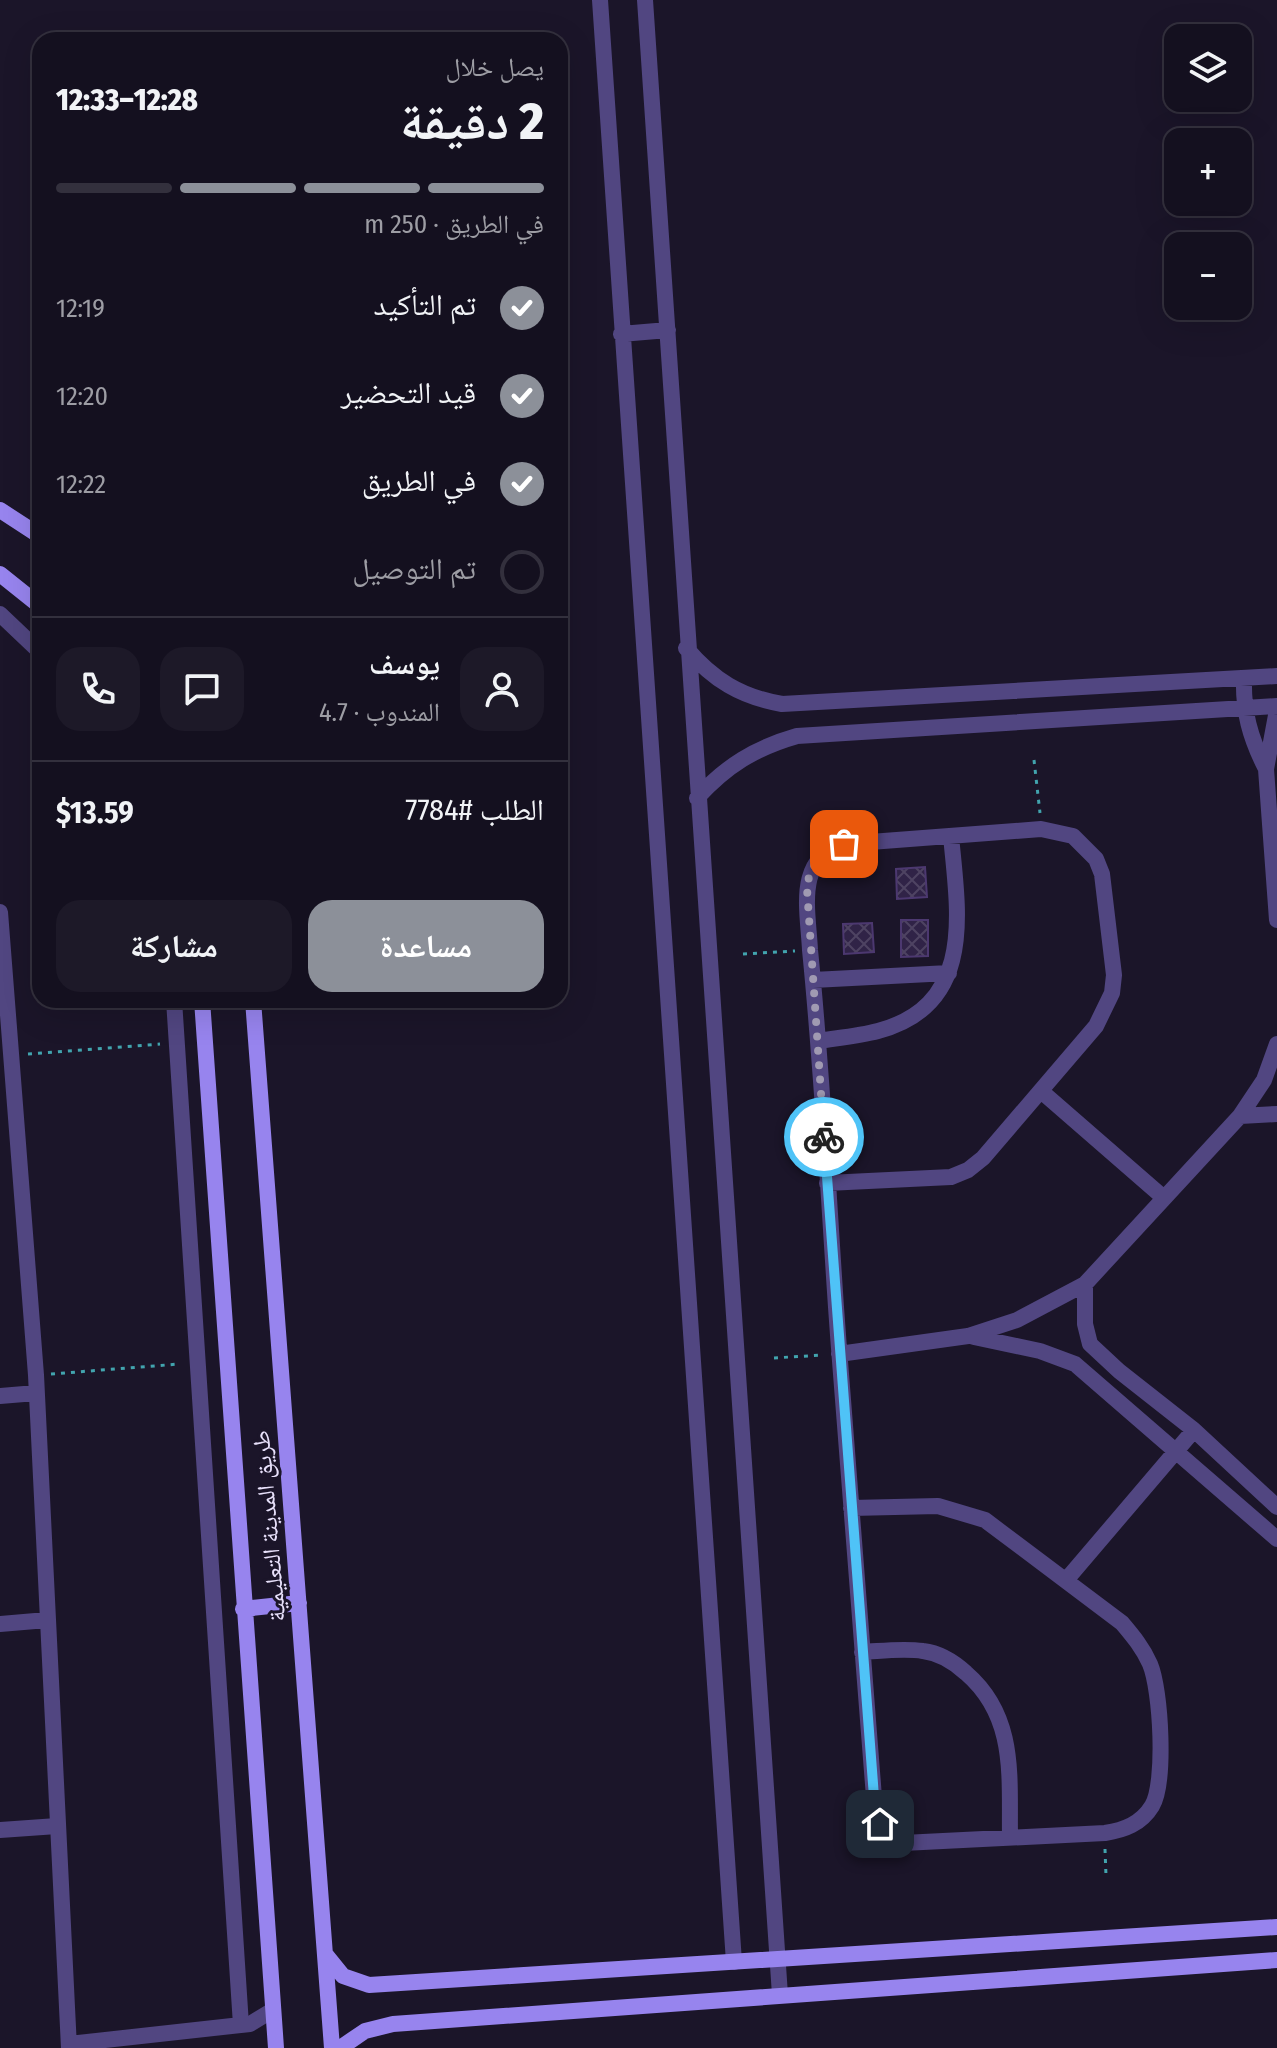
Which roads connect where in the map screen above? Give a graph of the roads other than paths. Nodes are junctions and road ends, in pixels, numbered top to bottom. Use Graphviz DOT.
graph roads {
  1 [pos="600,0"];
  2 [pos="645,0"];
  3 [pos="668,330"];
  4 [pos="621,334"];
  5 [pos="0,510"];
  6 [pos="32,531"];
  7 [pos="0,574"];
  8 [pos="32,600"];
  9 [pos="0,614"];
  10 [pos="32,644"];
  11 [pos="686,648"];
  12 [pos="1277,676"];
  13 [pos="1244,678"];
  14 [pos="1243,708"];
  15 [pos="1277,708"];
  16 [pos="1266,769"];
  17 [pos="697,798"];
  18 [pos="951,836"];
  19 [pos="0,912"];
  20 [pos="1277,920"];
  21 [pos="949,973"];
  22 [pos="813,980"];
  23 [pos="175,1008"];
  24 [pos="203,1008"];
  25 [pos="254,1008"];
  26 [pos="818,1041"];
  27 [pos="1277,1044"];
  28 [pos="1041,1091"];
  29 [pos="1277,1114"];
  30 [pos="1240,1116"];
  31 [pos="827,1183"];
  32 [pos="1164,1198"];
  33 [pos="1085,1284"];
  34 [pos="968,1336"];
  35 [pos="839,1354"];
  36 [pos="36,1393"];
  37 [pos="0,1396"];
  38 [pos="1194,1430"];
  39 [pos="1176,1452"];
  40 [pos="1277,1507"];
  41 [pos="851,1508"];
  42 [pos="1277,1539"];
  43 [pos="1067,1579"];
  44 [pos="299,1603"];
  45 [pos="243,1609"];
  46 [pos="47,1620"];
  47 [pos="0,1624"];
  48 [pos="862,1652"];
  49 [pos="57,1826"];
  50 [pos="0,1830"];
  51 [pos="1010,1838"];
  52 [pos="1277,1927"];
  53 [pos="326,1955"];
  54 [pos="779,1959"];
  55 [pos="1277,1960"];
  56 [pos="734,1962"];
  57 [pos="780,1995"];
  58 [pos="273,2010"];
  59 [pos="241,2025"];
  60 [pos="69,2046"];
  61 [pos="276,2048"];
  62 [pos="332,2048"];
  63 [pos="340,2048"];
  1 -- 4 [label="street"];
  2 -- 3 [label="street"];
  3 -- 4 [label="street"];
  3 -- 11 [label="street"];
  4 -- 56 [label="street"];
  5 -- 6 [label="street"];
  7 -- 8 [label="street"];
  9 -- 10 [label="street"];
  11 -- 13 [label="street"];
  11 -- 17 [label="street"];
  12 -- 13 [label="street"];
  13 -- 14 [label="street"];
  14 -- 15 [label="street"];
  14 -- 16 [label="street"];
  14 -- 17 [label="street"];
  15 -- 16 [label="street"];
  16 -- 20 [label="street"];
  17 -- 54 [label="street"];
  18 -- 21 [label="street"];
  18 -- 22 [label="street"];
  18 -- 28 [label="street"];
  19 -- 36 [label="street"];
  21 -- 22 [label="street"];
  21 -- 26 [label="street"];
  22 -- 26 [label="street"];
  23 -- 59 [label="street"];
  24 -- 45 [label="street, طريق المدينة التعليمية"];
  25 -- 44 [label="street, طريق المدينة التعليمية"];
  26 -- 31 [label="street"];
  27 -- 30 [label="street"];
  28 -- 31 [label="street"];
  28 -- 32 [label="street"];
  29 -- 30 [label="street"];
  30 -- 32 [label="street"];
  31 -- 35 [label="street"];
  32 -- 33 [label="street"];
  33 -- 34 [label="street"];
  33 -- 38 [label="street"];
  34 -- 35 [label="street"];
  34 -- 39 [label="street"];
  35 -- 41 [label="street"];
  36 -- 37 [label="street"];
  36 -- 46 [label="street"];
  38 -- 39 [label="street"];
  38 -- 40 [label="street"];
  39 -- 42 [label="street"];
  39 -- 43 [label="street"];
  41 -- 43 [label="street"];
  41 -- 48 [label="street"];
  43 -- 51 [label="street"];
  44 -- 45 [label="street"];
  44 -- 53 [label="street, طريق المدينة التعليمية"];
  45 -- 58 [label="street, طريق المدينة التعليمية"];
  46 -- 47 [label="street"];
  46 -- 49 [label="street"];
  48 -- 51 [label="street"];
  48 -- 51 [label="street"];
  49 -- 50 [label="street"];
  49 -- 60 [label="street"];
  52 -- 54 [label="street"];
  53 -- 56 [label="street"];
  53 -- 62 [label="street, طريق المدينة التعليمية"];
  54 -- 56 [label="street"];
  54 -- 57 [label="street"];
  55 -- 57 [label="street"];
  57 -- 63 [label="street"];
  58 -- 59 [label="street"];
  58 -- 61 [label="street, طريق المدينة التعليمية"];
  59 -- 60 [label="street"];
}
